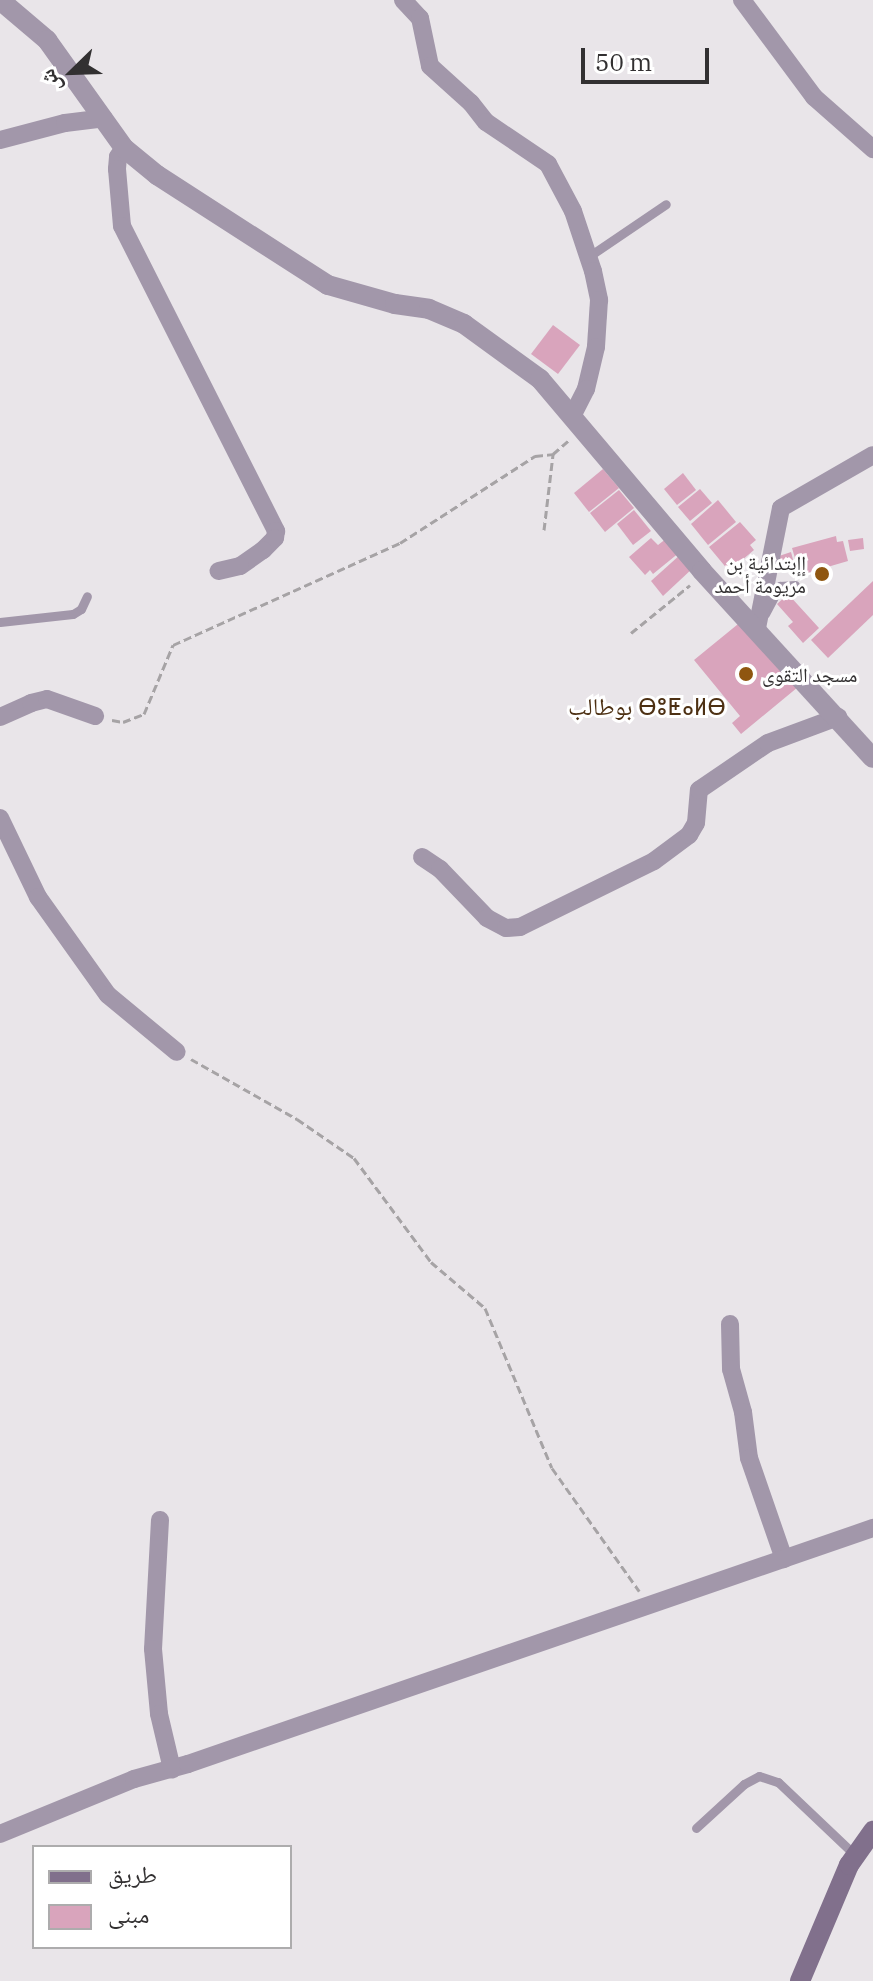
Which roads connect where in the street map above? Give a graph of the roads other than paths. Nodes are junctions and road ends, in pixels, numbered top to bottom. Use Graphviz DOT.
graph roads {
  1 [pos="0,0"];
  2 [pos="403,0"];
  3 [pos="742,0"];
  4 [pos="104,118"];
  5 [pos="0,140"];
  6 [pos="871,142"];
  7 [pos="124,148"];
  8 [pos="666,204"];
  9 [pos="588,257"];
  10 [pos="578,423"];
  11 [pos="873,455"];
  12 [pos="219,571"];
  13 [pos="795,585"];
  14 [pos="87,596"];
  15 [pos="0,622"];
  16 [pos="758,623"];
  17 [pos="95,716"];
  18 [pos="0,717"];
  19 [pos="838,717"];
  20 [pos="873,758"];
  21 [pos="0,818"];
  22 [pos="422,857"];
  23 [pos="177,1052"];
  24 [pos="730,1324"];
  25 [pos="160,1520"];
  26 [pos="873,1528"];
  27 [pos="784,1559"];
  28 [pos="172,1769"];
  29 [pos="696,1828"];
  30 [pos="873,1831"];
  31 [pos="0,1834"];
  32 [pos="855,1855"];
  33 [pos="800,1981"];
  1 -- 4 [label="street"];
  2 -- 9 [label="street"];
  3 -- 6 [label="street"];
  4 -- 5 [label="street"];
  4 -- 7 [label="street"];
  7 -- 10 [label="street"];
  7 -- 12 [label="street"];
  8 -- 9 [label="lane"];
  9 -- 10 [label="street"];
  10 -- 16 [label="street"];
  11 -- 16 [label="street"];
  13 -- 16 [label="lane"];
  14 -- 15 [label="lane"];
  16 -- 19 [label="street"];
  17 -- 18 [label="street"];
  19 -- 20 [label="street"];
  19 -- 22 [label="street"];
  21 -- 23 [label="street"];
  24 -- 27 [label="street"];
  25 -- 28 [label="street"];
  26 -- 27 [label="street"];
  27 -- 28 [label="street"];
  28 -- 31 [label="street"];
  29 -- 32 [label="lane"];
  30 -- 32 [label="main road"];
  32 -- 33 [label="main road"];
}
